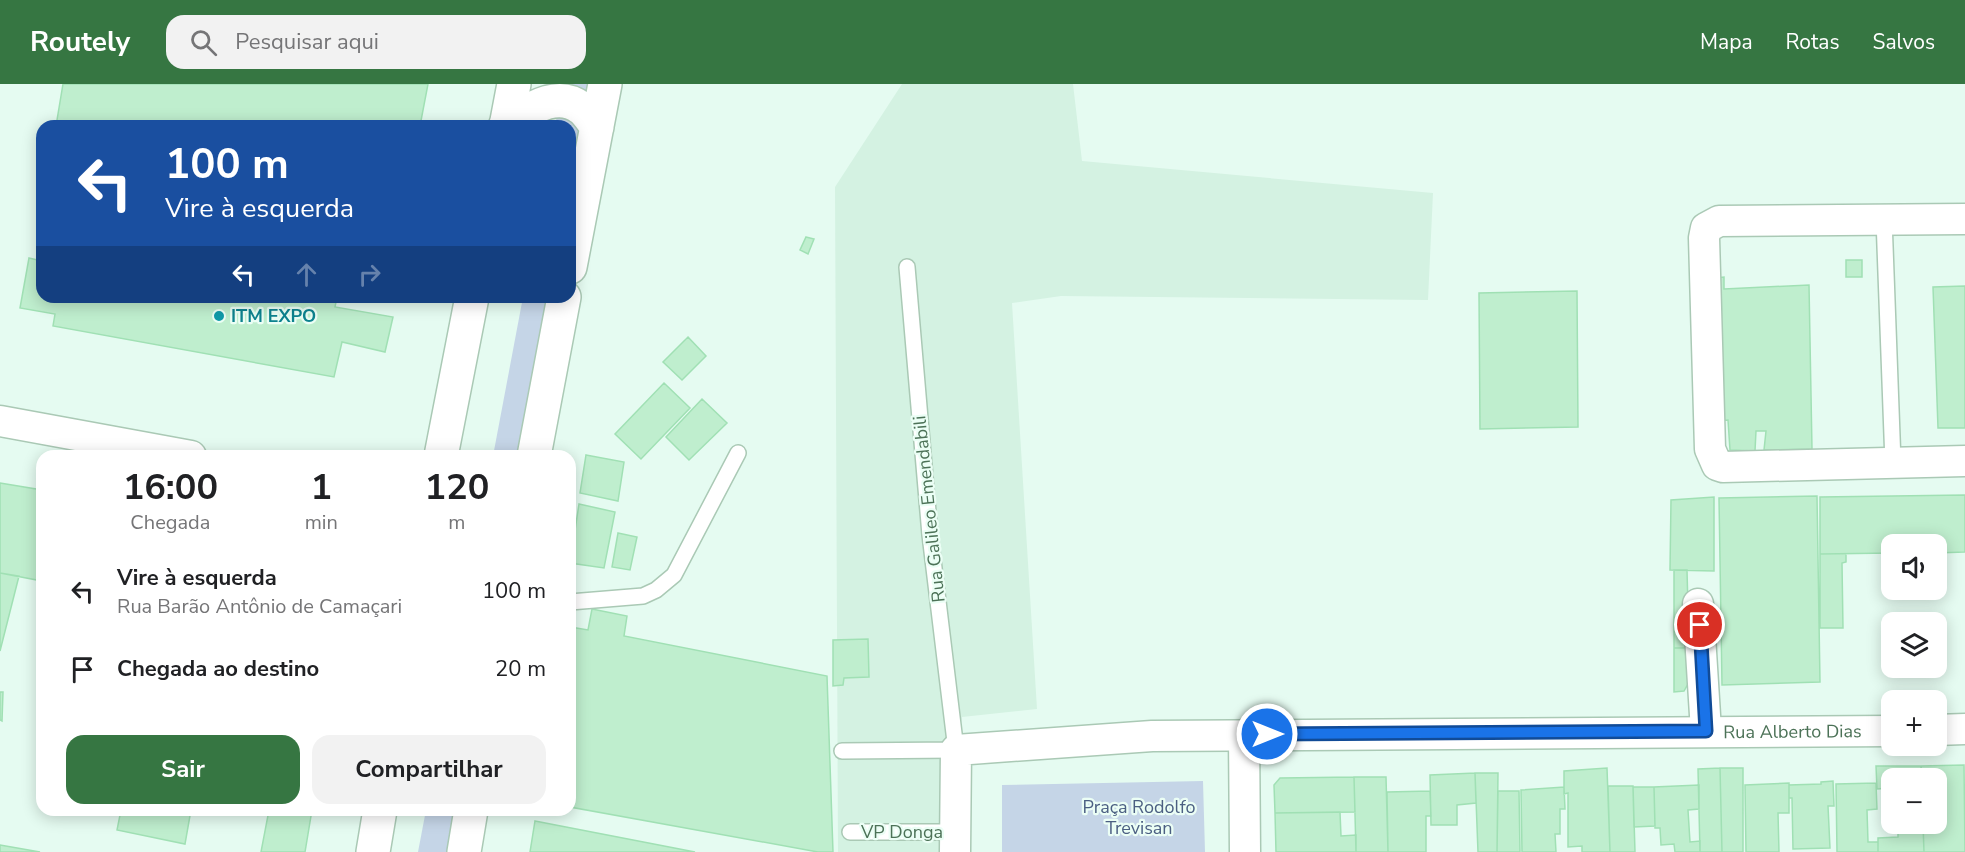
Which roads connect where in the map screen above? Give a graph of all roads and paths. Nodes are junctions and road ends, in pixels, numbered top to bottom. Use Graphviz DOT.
graph roads {
  1 [pos="514,84"];
  2 [pos="605,84"];
  3 [pos="507,120"];
  4 [pos="514,120"];
  5 [pos="597,127"];
  6 [pos="1884,219"];
  7 [pos="1965,219"];
  8 [pos="576,236"];
  9 [pos="907,267"];
  10 [pos="471,303"];
  11 [pos="563,303"];
  12 [pos="0,421"];
  13 [pos="158,450"];
  14 [pos="442,450"];
  15 [pos="535,450"];
  16 [pos="738,453"];
  17 [pos="1965,461"];
  18 [pos="1893,463"];
  19 [pos="576,602"];
  20 [pos="1698,604"];
  21 [pos="1965,729"];
  22 [pos="1947,730"];
  23 [pos="1706,731"];
  24 [pos="1881,731"];
  25 [pos="1244,735"];
  26 [pos="956,750"];
  27 [pos="842,751"];
  28 [pos="379,816"];
  29 [pos="470,816"];
  30 [pos="850,832"];
  31 [pos="955,842"];
  32 [pos="372,852"];
  33 [pos="464,852"];
  34 [pos="1245,852"];
  1 -- 3 [label="street"];
  2 -- 5 [label="street"];
  4 -- 5 [label="street"];
  5 -- 8 [label="street"];
  6 -- 7 [label="street"];
  6 -- 18 [label="lane"];
  6 -- 18 [label="street"];
  9 -- 26 [label="lane, Rua Galileo Emendabili"];
  10 -- 14 [label="street"];
  11 -- 15 [label="street"];
  12 -- 13 [label="street"];
  16 -- 19 [label="lane"];
  17 -- 18 [label="street"];
  20 -- 23 [label="street"];
  21 -- 22 [label="street"];
  23 -- 24 [label="street, Rua Alberto Dias"];
  23 -- 25 [label="street, Rua Alberto Dias"];
  25 -- 26 [label="street, Rua Alberto Dias"];
  25 -- 34 [label="street"];
  26 -- 27 [label="lane"];
  26 -- 31 [label="street, Rua Galileo Emendabili"];
  28 -- 32 [label="street"];
  29 -- 33 [label="street"];
  30 -- 31 [label="lane, VP Donga"];
}
